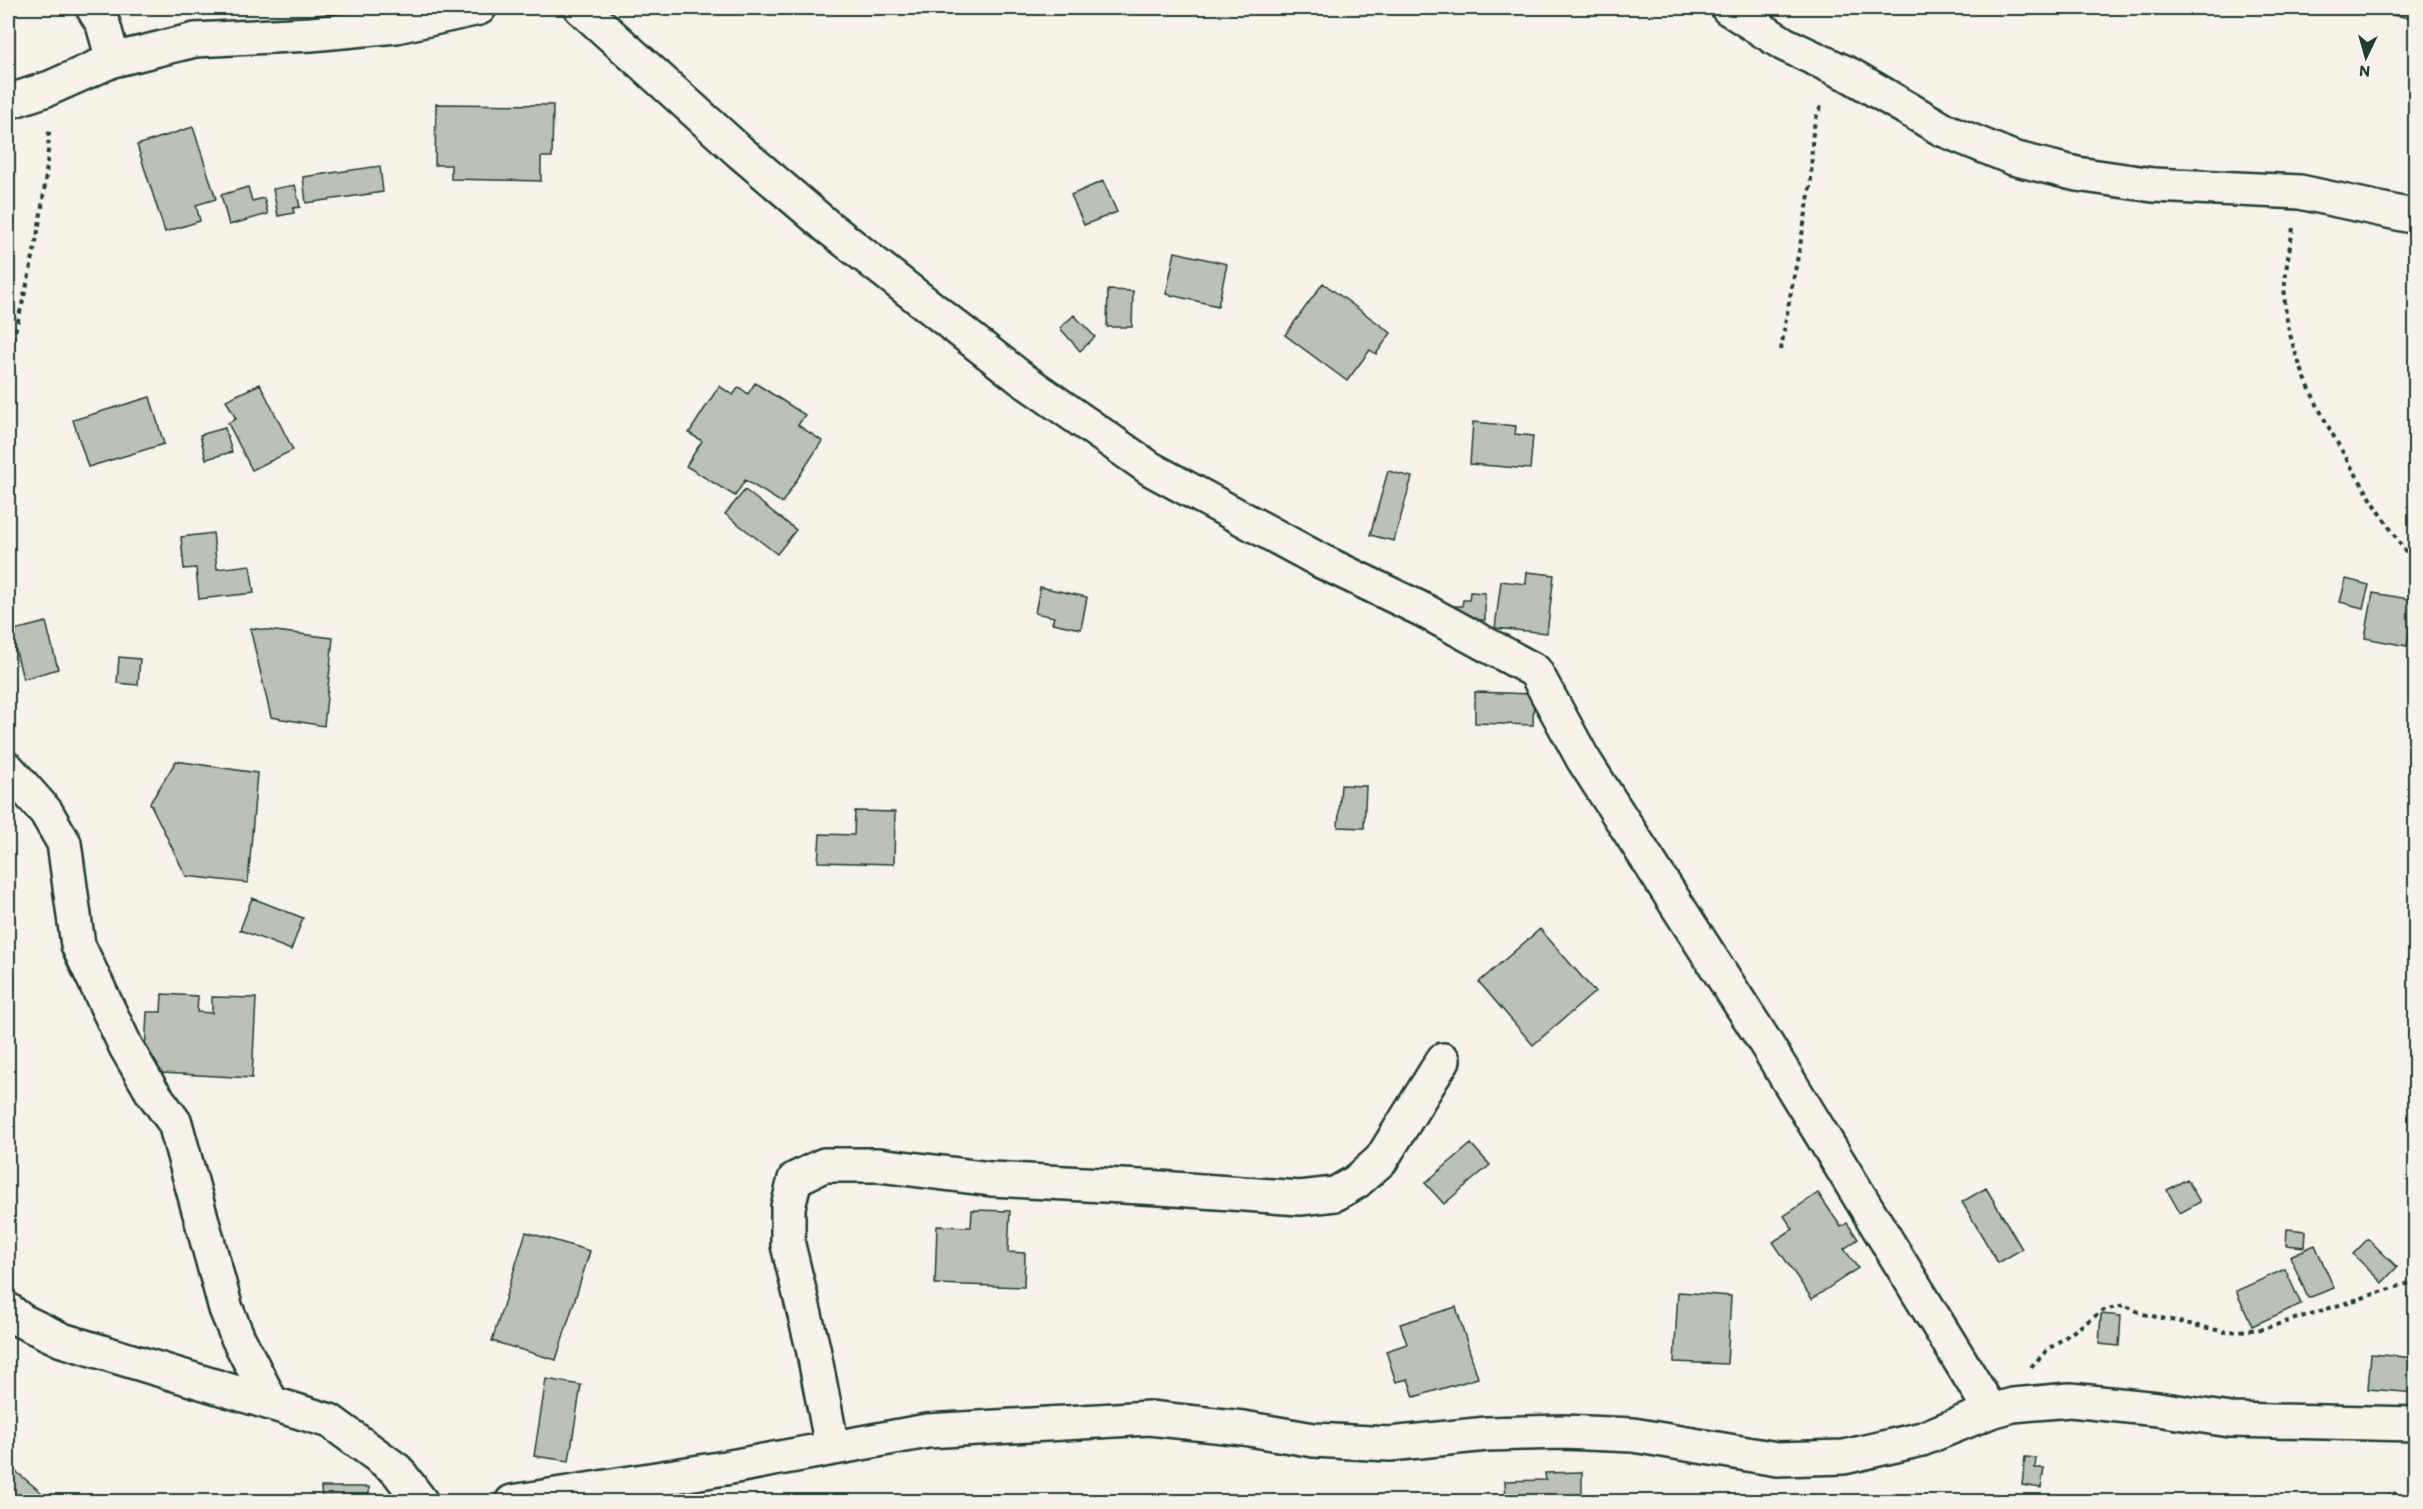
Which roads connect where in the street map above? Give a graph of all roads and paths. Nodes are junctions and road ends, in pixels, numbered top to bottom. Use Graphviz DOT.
graph roads {
  1 [pos="93,8"];
  2 [pos="479,8"];
  3 [pos="581,8"];
  4 [pos="1728,8"];
  5 [pos="113,60"];
  6 [pos="1850,75"];
  7 [pos="50,88"];
  8 [pos="8,102"];
  9 [pos="2300,192"];
  10 [pos="2415,217"];
  11 [pos="1781,350"];
  12 [pos="8,357"];
  13 [pos="2415,569"];
  14 [pos="8,769"];
  15 [pos="1443,1060"];
  16 [pos="2415,1281"];
  17 [pos="8,1310"];
  18 [pos="271,1402"];
  19 [pos="2002,1408"];
  20 [pos="2415,1424"];
  21 [pos="832,1447"];
  22 [pos="421,1502"];
  23 [pos="512,1502"];
  1 -- 5 [label="street"];
  2 -- 5 [label="street"];
  3 -- 19 [label="street"];
  4 -- 6 [label="street"];
  5 -- 7 [label="street"];
  6 -- 9 [label="street"];
  6 -- 11 [label="path"];
  7 -- 8 [label="street"];
  7 -- 12 [label="path"];
  9 -- 10 [label="street"];
  9 -- 13 [label="path"];
  14 -- 18 [label="street"];
  15 -- 21 [label="street"];
  16 -- 19 [label="path"];
  17 -- 18 [label="street"];
  18 -- 22 [label="street"];
  19 -- 20 [label="street"];
  19 -- 21 [label="street"];
  21 -- 23 [label="street"];
}
